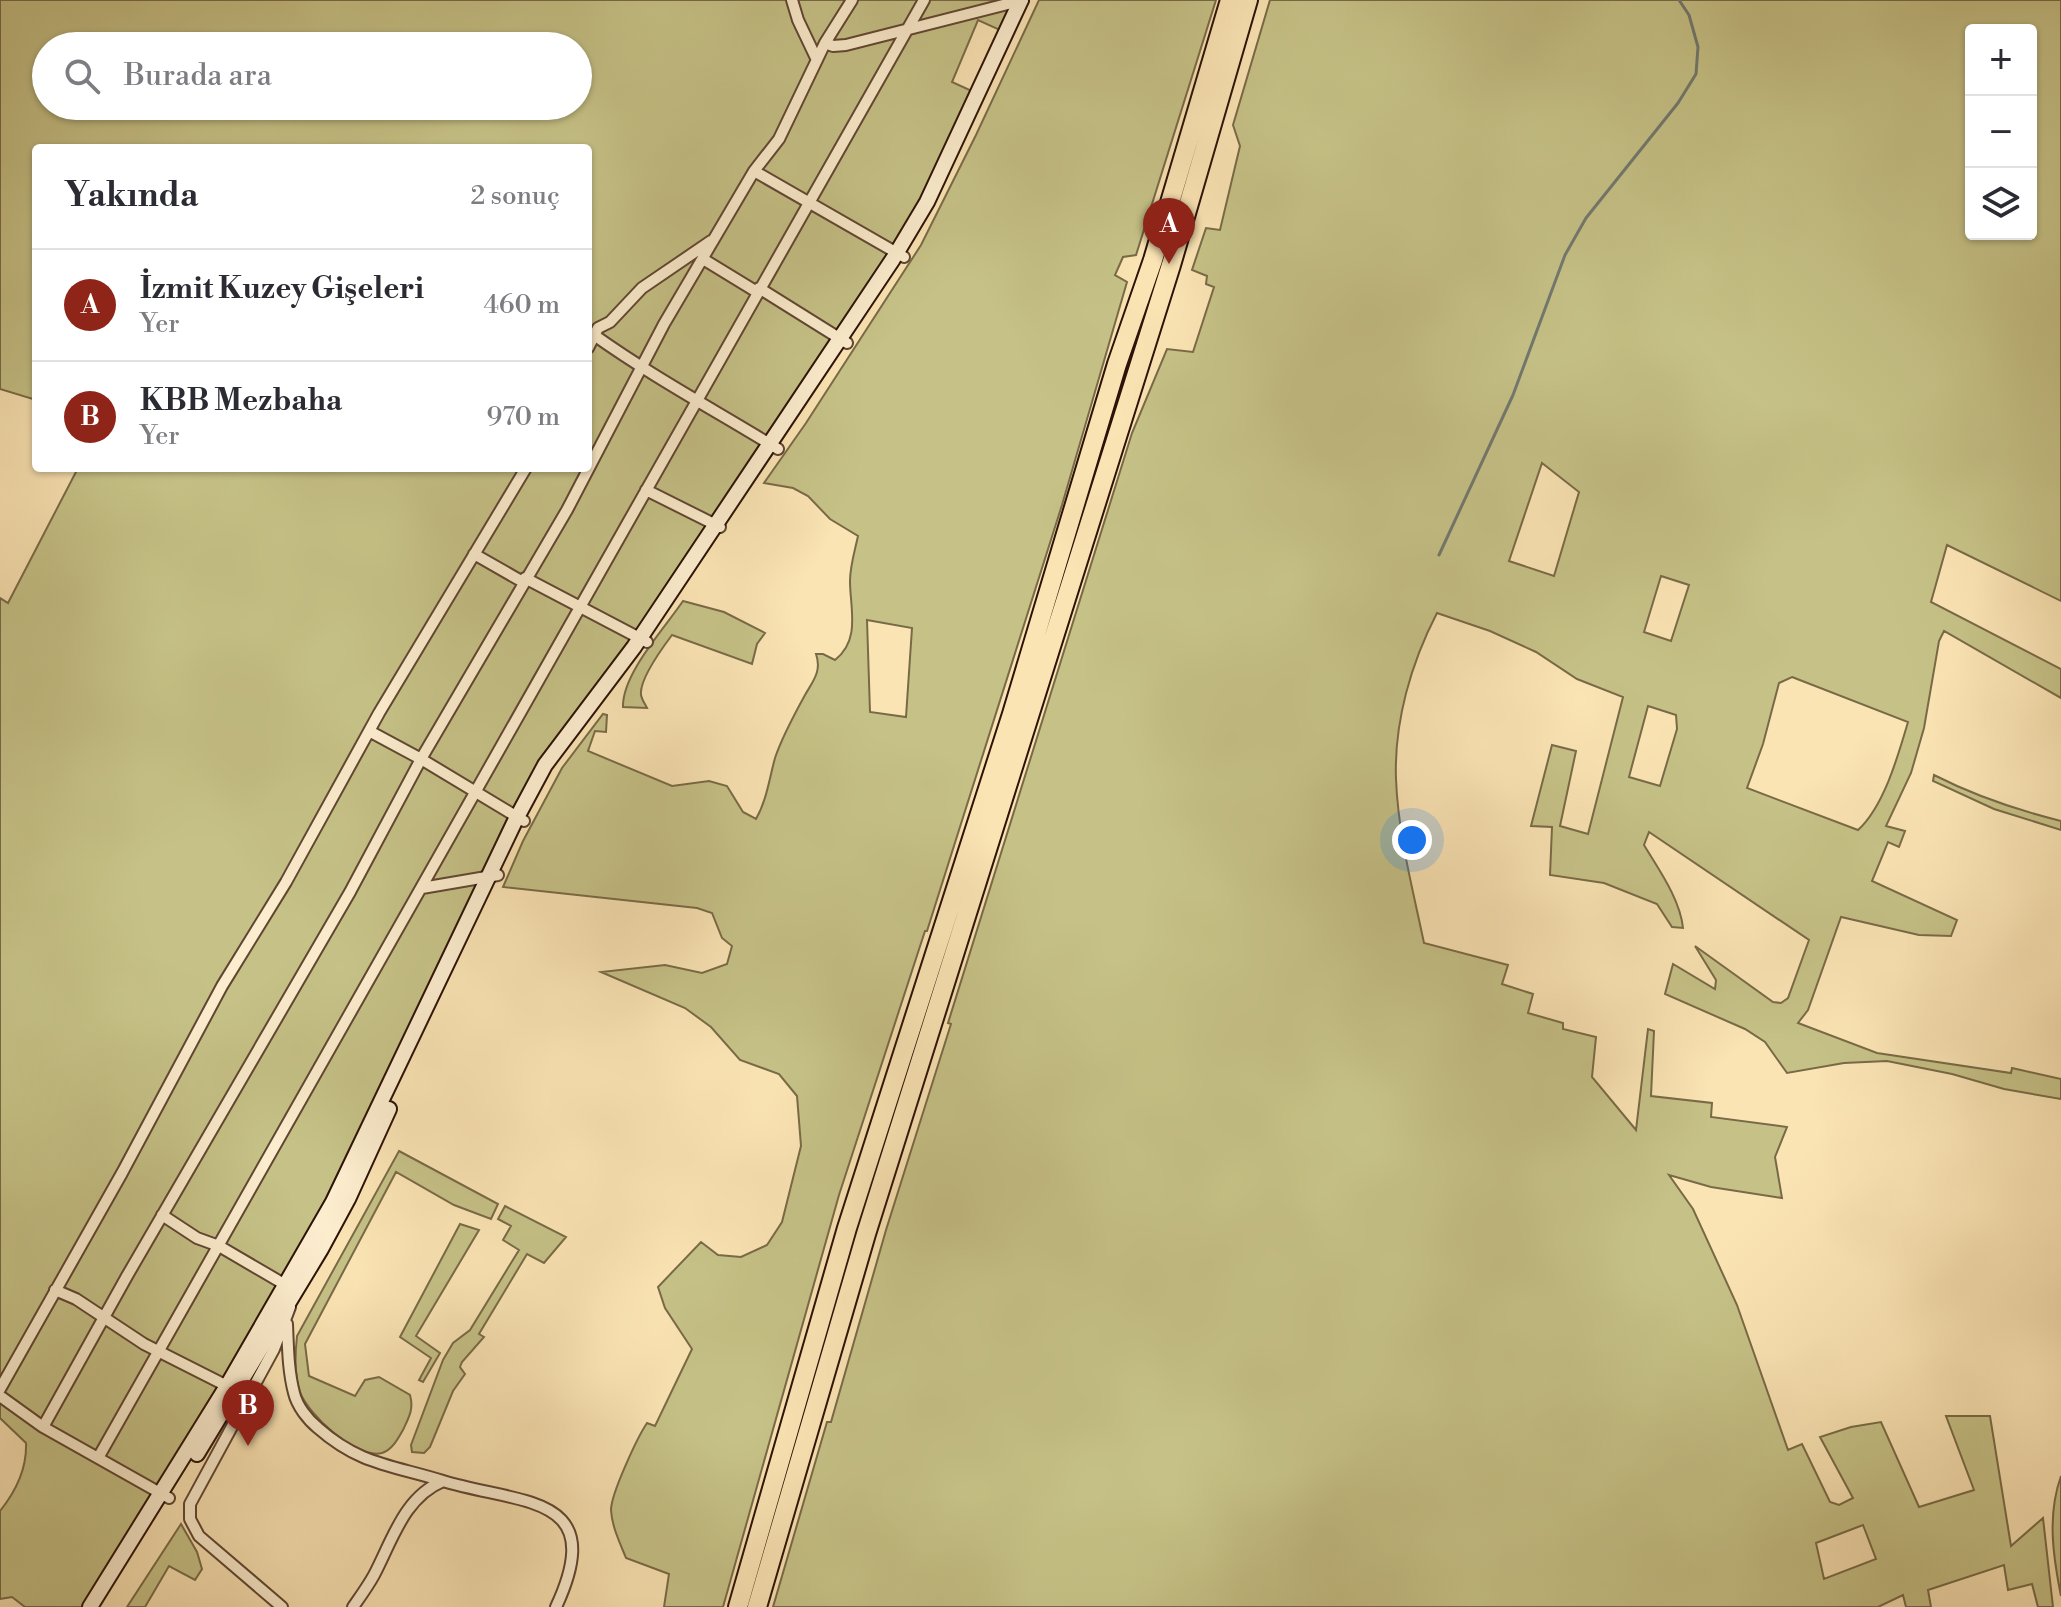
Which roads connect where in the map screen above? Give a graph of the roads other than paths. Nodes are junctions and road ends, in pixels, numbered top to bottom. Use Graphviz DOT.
graph roads {
  1 [pos="792,0"];
  2 [pos="852,0"];
  3 [pos="924,0"];
  4 [pos="1022,0"];
  5 [pos="1031,0"];
  6 [pos="1230,0"];
  7 [pos="1248,0"];
  8 [pos="907,29"];
  9 [pos="825,43"];
  10 [pos="817,60"];
  11 [pos="754,171"];
  12 [pos="810,201"];
  13 [pos="714,239"];
  14 [pos="901,255"];
  15 [pos="703,259"];
  16 [pos="758,290"];
  17 [pos="594,335"];
  18 [pos="592,339"];
  19 [pos="844,341"];
  20 [pos="642,369"];
  21 [pos="698,399"];
  22 [pos="774,447"];
  23 [pos="592,463"];
  24 [pos="524,472"];
  25 [pos="587,472"];
  26 [pos="646,490"];
  27 [pos="719,526"];
  28 [pos="474,554"];
  29 [pos="524,580"];
  30 [pos="581,605"];
  31 [pos="644,640"];
  32 [pos="369,731"];
  33 [pos="421,759"];
  34 [pos="475,790"];
  35 [pos="520,819"];
  36 [pos="493,876"];
  37 [pos="422,888"];
  38 [pos="162,1215"];
  39 [pos="219,1246"];
  40 [pos="291,1288"];
  41 [pos="55,1290"];
  42 [pos="104,1317"];
  43 [pos="287,1319"];
  44 [pos="159,1352"];
  45 [pos="232,1388"];
  46 [pos="0,1389"];
  47 [pos="0,1396"];
  48 [pos="43,1427"];
  49 [pos="98,1458"];
  50 [pos="443,1481"];
  51 [pos="166,1496"];
  52 [pos="90,1607"];
  53 [pos="101,1607"];
  54 [pos="282,1607"];
  55 [pos="353,1607"];
  56 [pos="556,1607"];
  57 [pos="738,1607"];
  58 [pos="757,1607"];
  1 -- 10 [label="street"];
  2 -- 9 [label="street"];
  3 -- 8 [label="street"];
  4 -- 8 [label="street"];
  4 -- 14 [label="main road"];
  5 -- 14 [label="main road"];
  6 -- 57 [label="highway"];
  7 -- 58 [label="highway"];
  8 -- 9 [label="street"];
  8 -- 12 [label="street"];
  9 -- 10 [label="street"];
  10 -- 11 [label="street"];
  11 -- 12 [label="street"];
  11 -- 13 [label="street"];
  12 -- 14 [label="street"];
  12 -- 16 [label="street"];
  13 -- 15 [label="street"];
  13 -- 17 [label="street"];
  14 -- 19 [label="main road"];
  15 -- 16 [label="street"];
  15 -- 20 [label="street"];
  16 -- 19 [label="street"];
  16 -- 21 [label="street"];
  17 -- 18 [label="street"];
  17 -- 20 [label="street"];
  19 -- 22 [label="main road"];
  20 -- 21 [label="street"];
  20 -- 23 [label="street"];
  21 -- 22 [label="street"];
  21 -- 26 [label="street"];
  22 -- 27 [label="main road"];
  24 -- 28 [label="street"];
  25 -- 29 [label="street"];
  26 -- 27 [label="street"];
  26 -- 30 [label="street"];
  27 -- 31 [label="main road"];
  28 -- 29 [label="street"];
  28 -- 32 [label="street"];
  29 -- 30 [label="street"];
  29 -- 33 [label="street"];
  30 -- 31 [label="street"];
  30 -- 34 [label="street"];
  31 -- 35 [label="main road"];
  32 -- 33 [label="street"];
  32 -- 41 [label="street"];
  33 -- 34 [label="street"];
  33 -- 38 [label="street"];
  34 -- 35 [label="street"];
  34 -- 37 [label="street"];
  35 -- 36 [label="main road"];
  36 -- 37 [label="street"];
  36 -- 40 [label="main road"];
  37 -- 39 [label="street"];
  38 -- 39 [label="street"];
  38 -- 42 [label="street"];
  39 -- 40 [label="street"];
  39 -- 44 [label="street"];
  40 -- 43 [label="street"];
  40 -- 45 [label="main road"];
  41 -- 42 [label="street"];
  41 -- 46 [label="street"];
  42 -- 44 [label="street"];
  42 -- 48 [label="street"];
  43 -- 50 [label="street"];
  43 -- 54 [label="street"];
  44 -- 45 [label="street"];
  44 -- 49 [label="street"];
  45 -- 51 [label="main road"];
  47 -- 48 [label="street"];
  48 -- 49 [label="street"];
  49 -- 51 [label="street"];
  50 -- 55 [label="street"];
  50 -- 56 [label="street"];
  51 -- 52 [label="main road"];
  51 -- 53 [label="main road"];
}
